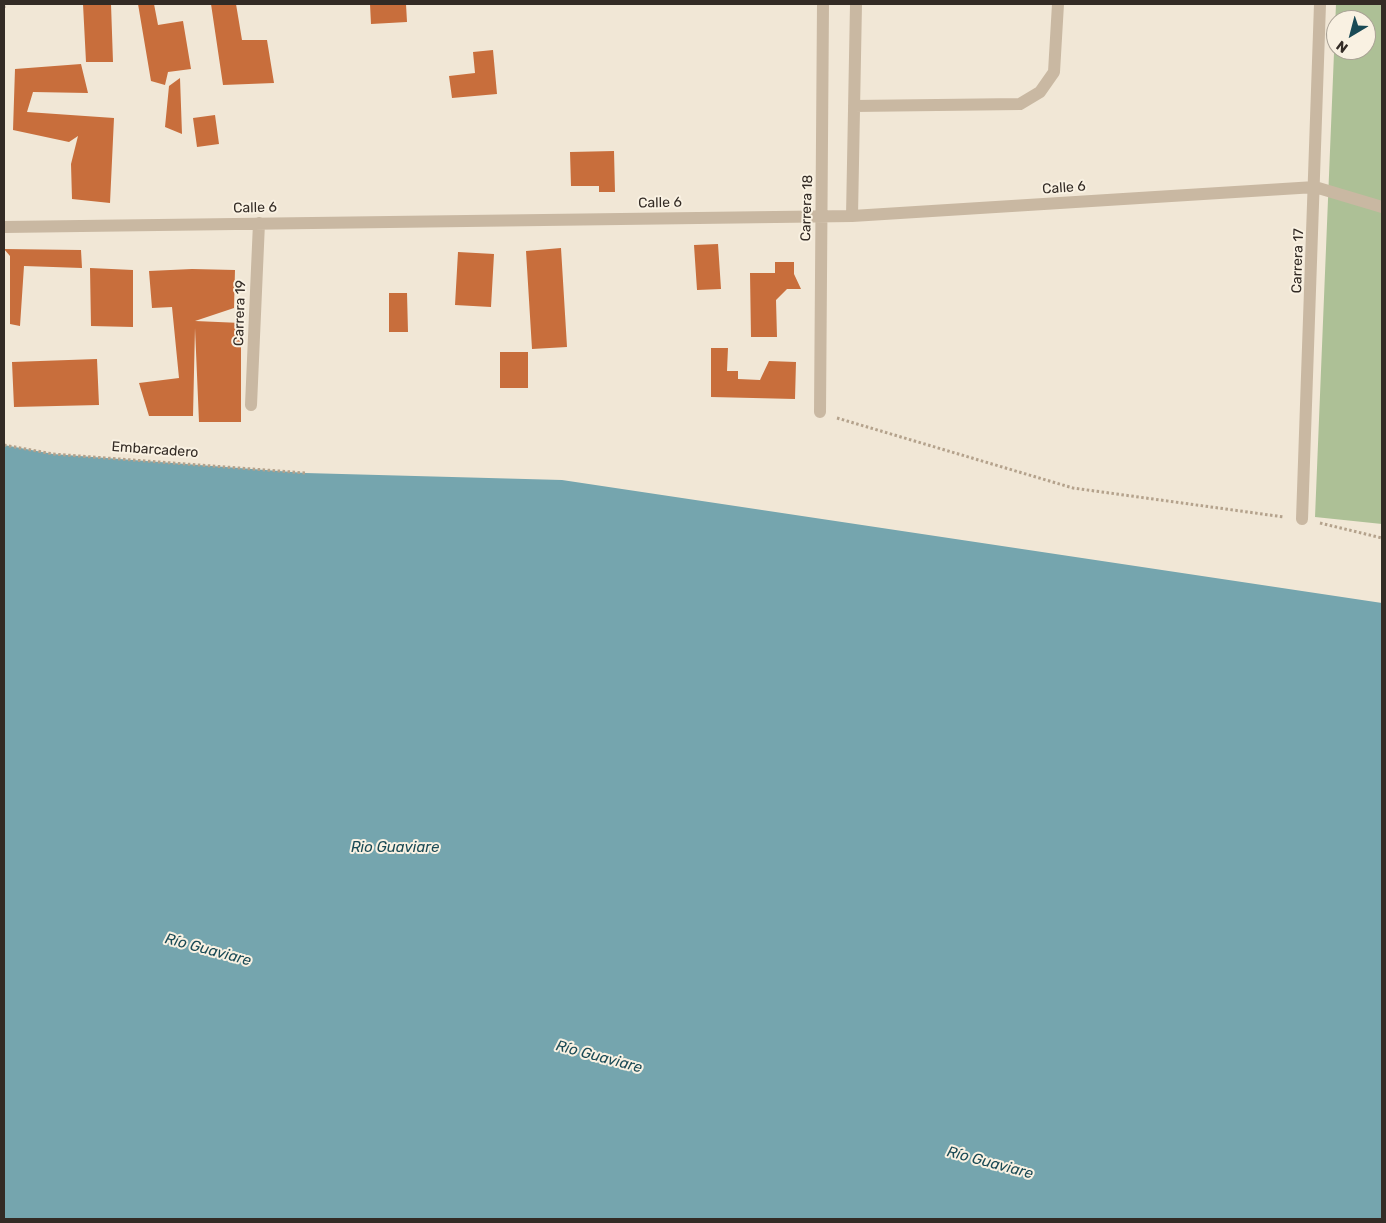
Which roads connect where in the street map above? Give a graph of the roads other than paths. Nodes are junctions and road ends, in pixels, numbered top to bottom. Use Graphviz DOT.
graph roads {
  1 [pos="823,4"];
  2 [pos="856,4"];
  3 [pos="1058,4"];
  4 [pos="1320,4"];
  5 [pos="854,106"];
  6 [pos="1315,187"];
  7 [pos="1382,207"];
  8 [pos="821,215"];
  9 [pos="852,216"];
  10 [pos="259,223"];
  11 [pos="4,227"];
  12 [pos="252,405"];
  13 [pos="820,412"];
  14 [pos="1302,519"];
  1 -- 8 [label="street, Carrera 18"];
  2 -- 5 [label="street"];
  3 -- 5 [label="street"];
  4 -- 6 [label="street, Carrera 17"];
  5 -- 9 [label="street"];
  6 -- 7 [label="street"];
  6 -- 9 [label="street, Calle 6"];
  6 -- 14 [label="street, Carrera 17"];
  8 -- 9 [label="street, Calle 6"];
  8 -- 10 [label="street, Calle 6"];
  8 -- 13 [label="street, Carrera 18"];
  10 -- 11 [label="street, Calle 6"];
  10 -- 12 [label="street, Carrera 19"];
}
